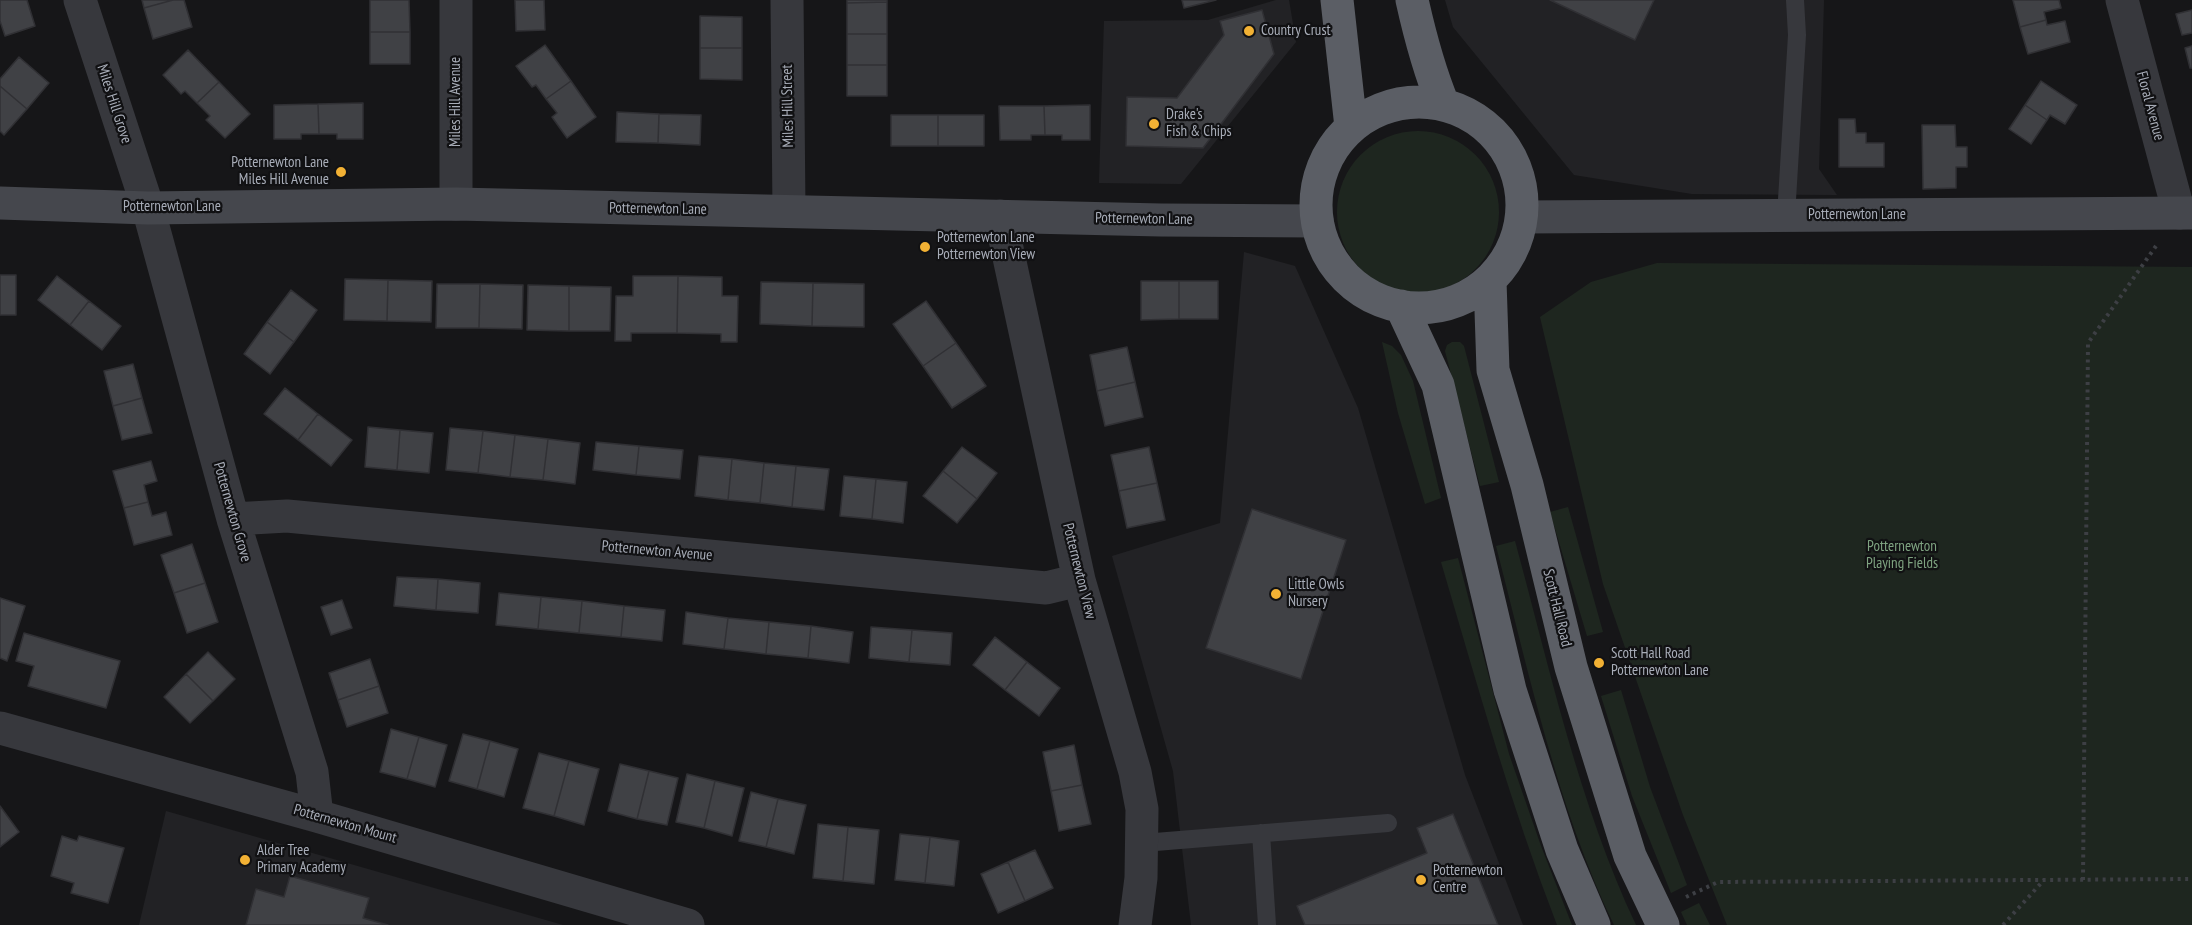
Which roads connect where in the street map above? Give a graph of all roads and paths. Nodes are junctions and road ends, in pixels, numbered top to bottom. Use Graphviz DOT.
graph roads {
  1 [pos="80,0"];
  2 [pos="456,0"];
  3 [pos="787,0"];
  4 [pos="1336,0"];
  5 [pos="1412,0"];
  6 [pos="1795,0"];
  7 [pos="2122,0"];
  8 [pos="1443,104"];
  9 [pos="1351,127"];
  10 [pos="0,203"];
  11 [pos="456,204"];
  12 [pos="148,208"];
  13 [pos="789,211"];
  14 [pos="2185,213"];
  15 [pos="999,216"];
  16 [pos="1786,216"];
  17 [pos="1522,217"];
  18 [pos="1317,221"];
  19 [pos="1490,281"];
  20 [pos="1401,306"];
  21 [pos="233,519"];
  22 [pos="1079,580"];
  23 [pos="0,728"];
  24 [pos="317,816"];
  25 [pos="1388,823"];
  26 [pos="1262,833"];
  27 [pos="1143,843"];
  28 [pos="2192,879"];
  29 [pos="2044,880"];
  30 [pos="2083,880"];
  31 [pos="1660,918"];
  32 [pos="667,922"];
  33 [pos="1135,925"];
  34 [pos="1267,925"];
  35 [pos="1594,925"];
  36 [pos="2003,925"];
  1 -- 12 [label="street, Miles Hill Grove"];
  2 -- 11 [label="street, Miles Hill Avenue"];
  3 -- 13 [label="street, Miles Hill Street"];
  4 -- 9 [label="highway"];
  5 -- 8 [label="highway"];
  6 -- 16 [label="lane"];
  7 -- 14 [label="street, Floral Avenue"];
  8 -- 9 [label="highway"];
  8 -- 17 [label="highway"];
  9 -- 18 [label="highway"];
  10 -- 12 [label="main road, Potternewton Lane"];
  11 -- 12 [label="main road, Potternewton Lane"];
  11 -- 13 [label="main road, Potternewton Lane"];
  12 -- 21 [label="street, Potternewton Grove"];
  13 -- 15 [label="main road, Potternewton Lane"];
  14 -- 16 [label="main road, Potternewton Lane"];
  14 -- 30 [label="path"];
  15 -- 18 [label="main road, Potternewton Lane"];
  15 -- 22 [label="street, Potternewton View"];
  16 -- 17 [label="main road, Potternewton Lane"];
  17 -- 19 [label="highway"];
  18 -- 20 [label="highway"];
  19 -- 20 [label="highway"];
  19 -- 31 [label="highway, Scott Hall Road"];
  20 -- 35 [label="highway"];
  21 -- 22 [label="street, Potternewton Avenue"];
  21 -- 24 [label="street, Potternewton Grove"];
  22 -- 27 [label="street, Potternewton View"];
  23 -- 24 [label="street, Potternewton Mount"];
  24 -- 32 [label="street, Potternewton Mount"];
  25 -- 26 [label="lane"];
  26 -- 27 [label="lane"];
  26 -- 34 [label="lane"];
  27 -- 33 [label="street, Potternewton View"];
  28 -- 30 [label="path"];
  29 -- 30 [label="path"];
  29 -- 31 [label="path"];
  29 -- 36 [label="path"];
}
